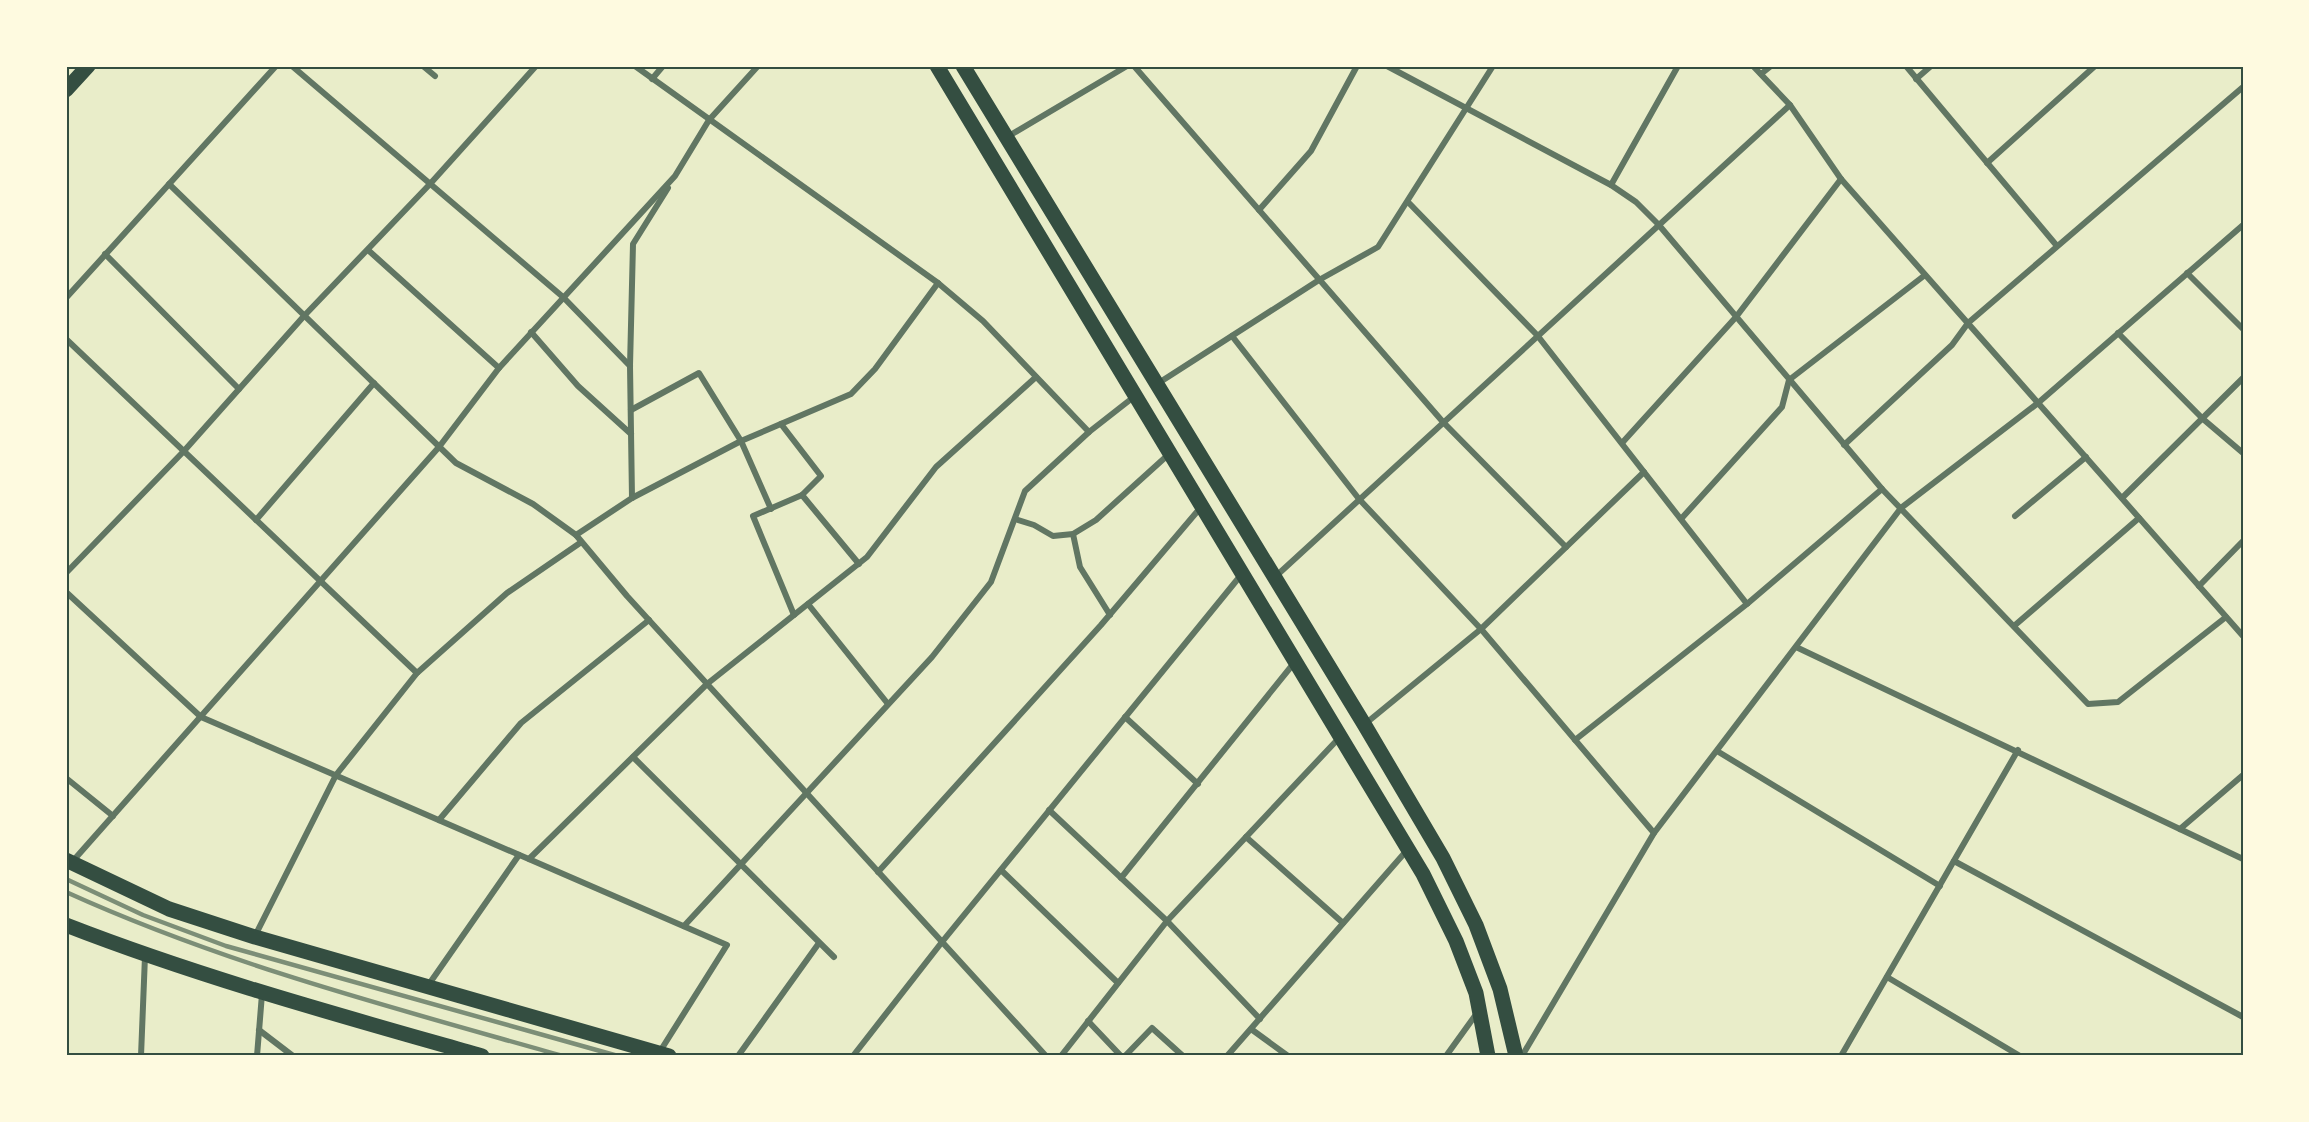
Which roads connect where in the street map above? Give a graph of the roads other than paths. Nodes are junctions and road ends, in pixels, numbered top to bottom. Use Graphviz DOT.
graph roads {
  1 [pos="88,66"];
  2 [pos="276,66"];
  3 [pos="292,66"];
  4 [pos="423,66"];
  5 [pos="536,66"];
  6 [pos="635,66"];
  7 [pos="663,66"];
  8 [pos="758,66"];
  9 [pos="937,66"];
  10 [pos="963,66"];
  11 [pos="1127,66"];
  12 [pos="1134,66"];
  13 [pos="1357,66"];
  14 [pos="1387,66"];
  15 [pos="1493,66"];
  16 [pos="1677,66"];
  17 [pos="1754,66"];
  18 [pos="1771,66"];
  19 [pos="1906,66"];
  20 [pos="1931,66"];
  21 [pos="2095,66"];
  22 [pos="1761,74"];
  23 [pos="435,76"];
  24 [pos="652,79"];
  25 [pos="1916,79"];
  26 [pos="2243,87"];
  27 [pos="66,90"];
  28 [pos="1790,105"];
  29 [pos="1469,108"];
  30 [pos="709,120"];
  31 [pos="1006,138"];
  32 [pos="1987,163"];
  33 [pos="675,176"];
  34 [pos="1841,179"];
  35 [pos="169,184"];
  36 [pos="430,184"];
  37 [pos="1611,185"];
  38 [pos="1408,202"];
  39 [pos="1259,210"];
  40 [pos="1658,224"];
  41 [pos="2243,225"];
  42 [pos="2057,246"];
  43 [pos="368,250"];
  44 [pos="105,254"];
  45 [pos="2187,273"];
  46 [pos="1925,275"];
  47 [pos="1319,280"];
  48 [pos="938,283"];
  49 [pos="563,297"];
  50 [pos="66,298"];
  51 [pos="304,316"];
  52 [pos="1736,317"];
  53 [pos="1968,323"];
  54 [pos="2243,329"];
  55 [pos="531,332"];
  56 [pos="2118,333"];
  57 [pos="1537,335"];
  58 [pos="1232,336"];
  59 [pos="66,339"];
  60 [pos="630,366"];
  61 [pos="499,368"];
  62 [pos="1036,377"];
  63 [pos="2243,378"];
  64 [pos="1789,380"];
  65 [pos="374,383"];
  66 [pos="1157,384"];
  67 [pos="239,389"];
  68 [pos="1135,396"];
  69 [pos="2038,403"];
  70 [pos="631,410"];
  71 [pos="2203,419"];
  72 [pos="1443,422"];
  73 [pos="781,424"];
  74 [pos="1089,432"];
  75 [pos="631,434"];
  76 [pos="741,441"];
  77 [pos="1622,443"];
  78 [pos="1844,445"];
  79 [pos="439,447"];
  80 [pos="184,451"];
  81 [pos="2243,453"];
  82 [pos="1170,454"];
  83 [pos="2086,457"];
  84 [pos="1644,472"];
  85 [pos="1882,489"];
  86 [pos="802,495"];
  87 [pos="632,498"];
  88 [pos="2122,498"];
  89 [pos="1359,499"];
  90 [pos="1201,507"];
  91 [pos="1901,508"];
  92 [pos="771,509"];
  93 [pos="2015,516"];
  94 [pos="2139,518"];
  95 [pos="1015,519"];
  96 [pos="1681,519"];
  97 [pos="256,520"];
  98 [pos="1073,534"];
  99 [pos="576,535"];
  100 [pos="2243,541"];
  101 [pos="580,543"];
  102 [pos="1566,548"];
  103 [pos="859,564"];
  104 [pos="66,573"];
  105 [pos="1241,575"];
  106 [pos="1275,578"];
  107 [pos="321,581"];
  108 [pos="2199,586"];
  109 [pos="66,592"];
  110 [pos="808,604"];
  111 [pos="1747,604"];
  112 [pos="794,615"];
  113 [pos="1110,615"];
  114 [pos="2226,617"];
  115 [pos="649,620"];
  116 [pos="2014,626"];
  117 [pos="1481,629"];
  118 [pos="2243,636"];
  119 [pos="1796,647"];
  120 [pos="1294,663"];
  121 [pos="417,673"];
  122 [pos="707,684"];
  123 [pos="888,705"];
  124 [pos="201,717"];
  125 [pos="1125,717"];
  126 [pos="1365,724"];
  127 [pos="1340,737"];
  128 [pos="1575,740"];
  129 [pos="2018,750"];
  130 [pos="1717,751"];
  131 [pos="633,757"];
  132 [pos="336,775"];
  133 [pos="2243,775"];
  134 [pos="66,777"];
  135 [pos="1198,784"];
  136 [pos="806,793"];
  137 [pos="1050,810"];
  138 [pos="113,816"];
  139 [pos="439,820"];
  140 [pos="2180,829"];
  141 [pos="1654,833"];
  142 [pos="1246,837"];
  143 [pos="1407,849"];
  144 [pos="519,855"];
  145 [pos="529,859"];
  146 [pos="2243,859"];
  147 [pos="69,861"];
  148 [pos="1954,861"];
  149 [pos="741,864"];
  150 [pos="1001,870"];
  151 [pos="878,872"];
  152 [pos="1121,878"];
  153 [pos="1940,886"];
  154 [pos="1167,921"];
  155 [pos="1343,923"];
  156 [pos="66,925"];
  157 [pos="684,926"];
  158 [pos="255,937"];
  159 [pos="819,942"];
  160 [pos="942,942"];
  161 [pos="145,956"];
  162 [pos="834,957"];
  163 [pos="1887,977"];
  164 [pos="1118,983"];
  165 [pos="427,988"];
  166 [pos="262,994"];
  167 [pos="1480,1008"];
  168 [pos="2243,1017"];
  169 [pos="1260,1019"];
  170 [pos="1088,1021"];
  171 [pos="1251,1029"];
  172 [pos="259,1030"];
  173 [pos="664,1054"];
  174 [pos="141,1056"];
  175 [pos="257,1056"];
  176 [pos="293,1056"];
  177 [pos="482,1056"];
  178 [pos="738,1056"];
  179 [pos="853,1056"];
  180 [pos="1046,1056"];
  181 [pos="1061,1056"];
  182 [pos="1123,1056"];
  183 [pos="1183,1056"];
  184 [pos="1227,1056"];
  185 [pos="1288,1056"];
  186 [pos="1446,1056"];
  187 [pos="1488,1056"];
  188 [pos="1516,1056"];
  189 [pos="1522,1056"];
  190 [pos="1841,1056"];
  191 [pos="2020,1056"];
  1 -- 27 [label="main road"];
  2 -- 35 [label="street"];
  3 -- 36 [label="street"];
  4 -- 23 [label="street"];
  5 -- 36 [label="street"];
  6 -- 24 [label="street"];
  7 -- 24 [label="street"];
  8 -- 30 [label="street"];
  9 -- 68 [label="main road"];
  10 -- 31 [label="main road"];
  11 -- 31 [label="street"];
  12 -- 39 [label="street"];
  13 -- 39 [label="street"];
  14 -- 29 [label="street"];
  15 -- 29 [label="street"];
  16 -- 37 [label="street"];
  17 -- 22 [label="street"];
  18 -- 22 [label="street"];
  19 -- 25 [label="street"];
  20 -- 25 [label="street"];
  21 -- 32 [label="street"];
  22 -- 28 [label="street"];
  24 -- 30 [label="street"];
  25 -- 32 [label="street"];
  26 -- 42 [label="street"];
  28 -- 34 [label="street"];
  28 -- 40 [label="street"];
  29 -- 37 [label="street"];
  29 -- 38 [label="street"];
  30 -- 33 [label="street"];
  30 -- 48 [label="street"];
  31 -- 66 [label="main road"];
  32 -- 42 [label="street"];
  33 -- 49 [label="street"];
  33 -- 60 [label="street"];
  34 -- 46 [label="street"];
  34 -- 52 [label="street"];
  35 -- 44 [label="street"];
  35 -- 51 [label="street"];
  36 -- 43 [label="street"];
  36 -- 49 [label="street"];
  37 -- 40 [label="street"];
  38 -- 47 [label="street"];
  38 -- 57 [label="street"];
  39 -- 47 [label="street"];
  40 -- 52 [label="street"];
  40 -- 57 [label="street"];
  41 -- 45 [label="street"];
  42 -- 53 [label="street"];
  43 -- 51 [label="street"];
  43 -- 61 [label="street"];
  44 -- 50 [label="street"];
  44 -- 67 [label="street"];
  45 -- 54 [label="street"];
  45 -- 56 [label="street"];
  46 -- 53 [label="street"];
  46 -- 64 [label="street"];
  47 -- 58 [label="street"];
  47 -- 72 [label="street"];
  48 -- 62 [label="street"];
  48 -- 73 [label="street"];
  49 -- 55 [label="street"];
  49 -- 60 [label="street"];
  51 -- 65 [label="street"];
  51 -- 67 [label="street"];
  52 -- 64 [label="street"];
  52 -- 77 [label="street"];
  53 -- 69 [label="street"];
  53 -- 78 [label="street"];
  55 -- 61 [label="street"];
  55 -- 75 [label="street"];
  56 -- 69 [label="street"];
  56 -- 71 [label="street"];
  57 -- 72 [label="street"];
  57 -- 77 [label="street"];
  58 -- 66 [label="street"];
  58 -- 89 [label="street"];
  59 -- 80 [label="street"];
  60 -- 70 [label="street"];
  61 -- 79 [label="street"];
  62 -- 74 [label="street"];
  62 -- 103 [label="street"];
  63 -- 71 [label="street"];
  64 -- 78 [label="street"];
  64 -- 96 [label="street"];
  65 -- 79 [label="street"];
  65 -- 97 [label="street"];
  66 -- 106 [label="main road"];
  67 -- 80 [label="street"];
  68 -- 74 [label="street"];
  68 -- 82 [label="main road"];
  69 -- 83 [label="street"];
  69 -- 91 [label="street"];
  70 -- 75 [label="street"];
  70 -- 76 [label="street"];
  71 -- 81 [label="street"];
  71 -- 88 [label="street"];
  72 -- 89 [label="street"];
  72 -- 102 [label="street"];
  73 -- 76 [label="street"];
  73 -- 86 [label="street"];
  74 -- 95 [label="street"];
  75 -- 87 [label="street"];
  76 -- 87 [label="street"];
  76 -- 92 [label="street"];
  77 -- 84 [label="street"];
  78 -- 85 [label="street"];
  79 -- 99 [label="street"];
  79 -- 107 [label="street"];
  80 -- 97 [label="street"];
  80 -- 104 [label="street"];
  82 -- 90 [label="main road"];
  82 -- 98 [label="street"];
  83 -- 88 [label="street"];
  83 -- 93 [label="street"];
  84 -- 96 [label="street"];
  84 -- 102 [label="street"];
  85 -- 91 [label="street"];
  85 -- 111 [label="street"];
  86 -- 92 [label="street"];
  86 -- 103 [label="street"];
  87 -- 99 [label="street"];
  88 -- 94 [label="street"];
  89 -- 106 [label="street"];
  89 -- 117 [label="street"];
  90 -- 105 [label="main road"];
  90 -- 113 [label="street"];
  91 -- 116 [label="street"];
  91 -- 119 [label="street"];
  92 -- 112 [label="street"];
  94 -- 108 [label="street"];
  94 -- 116 [label="street"];
  95 -- 98 [label="street"];
  95 -- 123 [label="street"];
  96 -- 111 [label="street"];
  97 -- 107 [label="street"];
  98 -- 113 [label="street"];
  99 -- 101 [label="street"];
  100 -- 108 [label="street"];
  101 -- 115 [label="street"];
  101 -- 121 [label="street"];
  102 -- 117 [label="street"];
  103 -- 110 [label="street"];
  105 -- 120 [label="main road"];
  105 -- 125 [label="street"];
  106 -- 126 [label="main road"];
  107 -- 121 [label="street"];
  107 -- 124 [label="street"];
  108 -- 114 [label="street"];
  109 -- 124 [label="street"];
  110 -- 112 [label="street"];
  110 -- 123 [label="street"];
  111 -- 128 [label="street"];
  112 -- 122 [label="street"];
  113 -- 151 [label="street"];
  114 -- 116 [label="street"];
  114 -- 118 [label="street"];
  115 -- 122 [label="street"];
  115 -- 139 [label="street"];
  117 -- 126 [label="street"];
  117 -- 128 [label="street"];
  119 -- 129 [label="street"];
  119 -- 130 [label="street"];
  120 -- 127 [label="main road"];
  120 -- 135 [label="street"];
  121 -- 132 [label="street"];
  122 -- 131 [label="street"];
  122 -- 136 [label="street"];
  123 -- 136 [label="street"];
  124 -- 132 [label="street"];
  124 -- 138 [label="street"];
  125 -- 135 [label="street"];
  125 -- 137 [label="street"];
  126 -- 188 [label="main road"];
  127 -- 142 [label="street"];
  127 -- 143 [label="main road"];
  128 -- 141 [label="street"];
  129 -- 140 [label="street"];
  129 -- 148 [label="street"];
  130 -- 141 [label="street"];
  130 -- 153 [label="street"];
  131 -- 145 [label="street"];
  131 -- 149 [label="street"];
  132 -- 139 [label="street"];
  132 -- 158 [label="street"];
  133 -- 140 [label="street"];
  134 -- 138 [label="street"];
  135 -- 152 [label="street"];
  136 -- 149 [label="street"];
  136 -- 151 [label="street"];
  137 -- 150 [label="street"];
  137 -- 152 [label="street"];
  138 -- 147 [label="street"];
  139 -- 144 [label="street"];
  140 -- 146 [label="street"];
  141 -- 189 [label="street"];
  142 -- 154 [label="street"];
  142 -- 155 [label="street"];
  143 -- 155 [label="street"];
  143 -- 167 [label="main road"];
  144 -- 145 [label="street"];
  144 -- 165 [label="street"];
  145 -- 157 [label="street"];
  147 -- 158 [label="main road"];
  148 -- 153 [label="street"];
  148 -- 168 [label="street"];
  149 -- 157 [label="street"];
  149 -- 159 [label="street"];
  150 -- 160 [label="street"];
  150 -- 164 [label="street"];
  151 -- 160 [label="street"];
  152 -- 154 [label="street"];
  153 -- 163 [label="street"];
  154 -- 164 [label="street"];
  154 -- 169 [label="street"];
  155 -- 169 [label="street"];
  156 -- 161 [label="main road"];
  157 -- 173 [label="street"];
  158 -- 165 [label="main road"];
  159 -- 162 [label="street"];
  159 -- 178 [label="street"];
  160 -- 179 [label="street"];
  160 -- 180 [label="street"];
  161 -- 166 [label="main road"];
  161 -- 174 [label="street"];
  163 -- 190 [label="street"];
  163 -- 191 [label="street"];
  164 -- 170 [label="street"];
  165 -- 173 [label="main road"];
  166 -- 172 [label="street"];
  166 -- 177 [label="main road"];
  167 -- 186 [label="street"];
  167 -- 187 [label="main road"];
  169 -- 171 [label="street"];
  170 -- 181 [label="street"];
  170 -- 182 [label="street"];
  171 -- 184 [label="street"];
  171 -- 185 [label="street"];
  172 -- 175 [label="street"];
  172 -- 176 [label="street"];
  182 -- 183 [label="street"];
}
